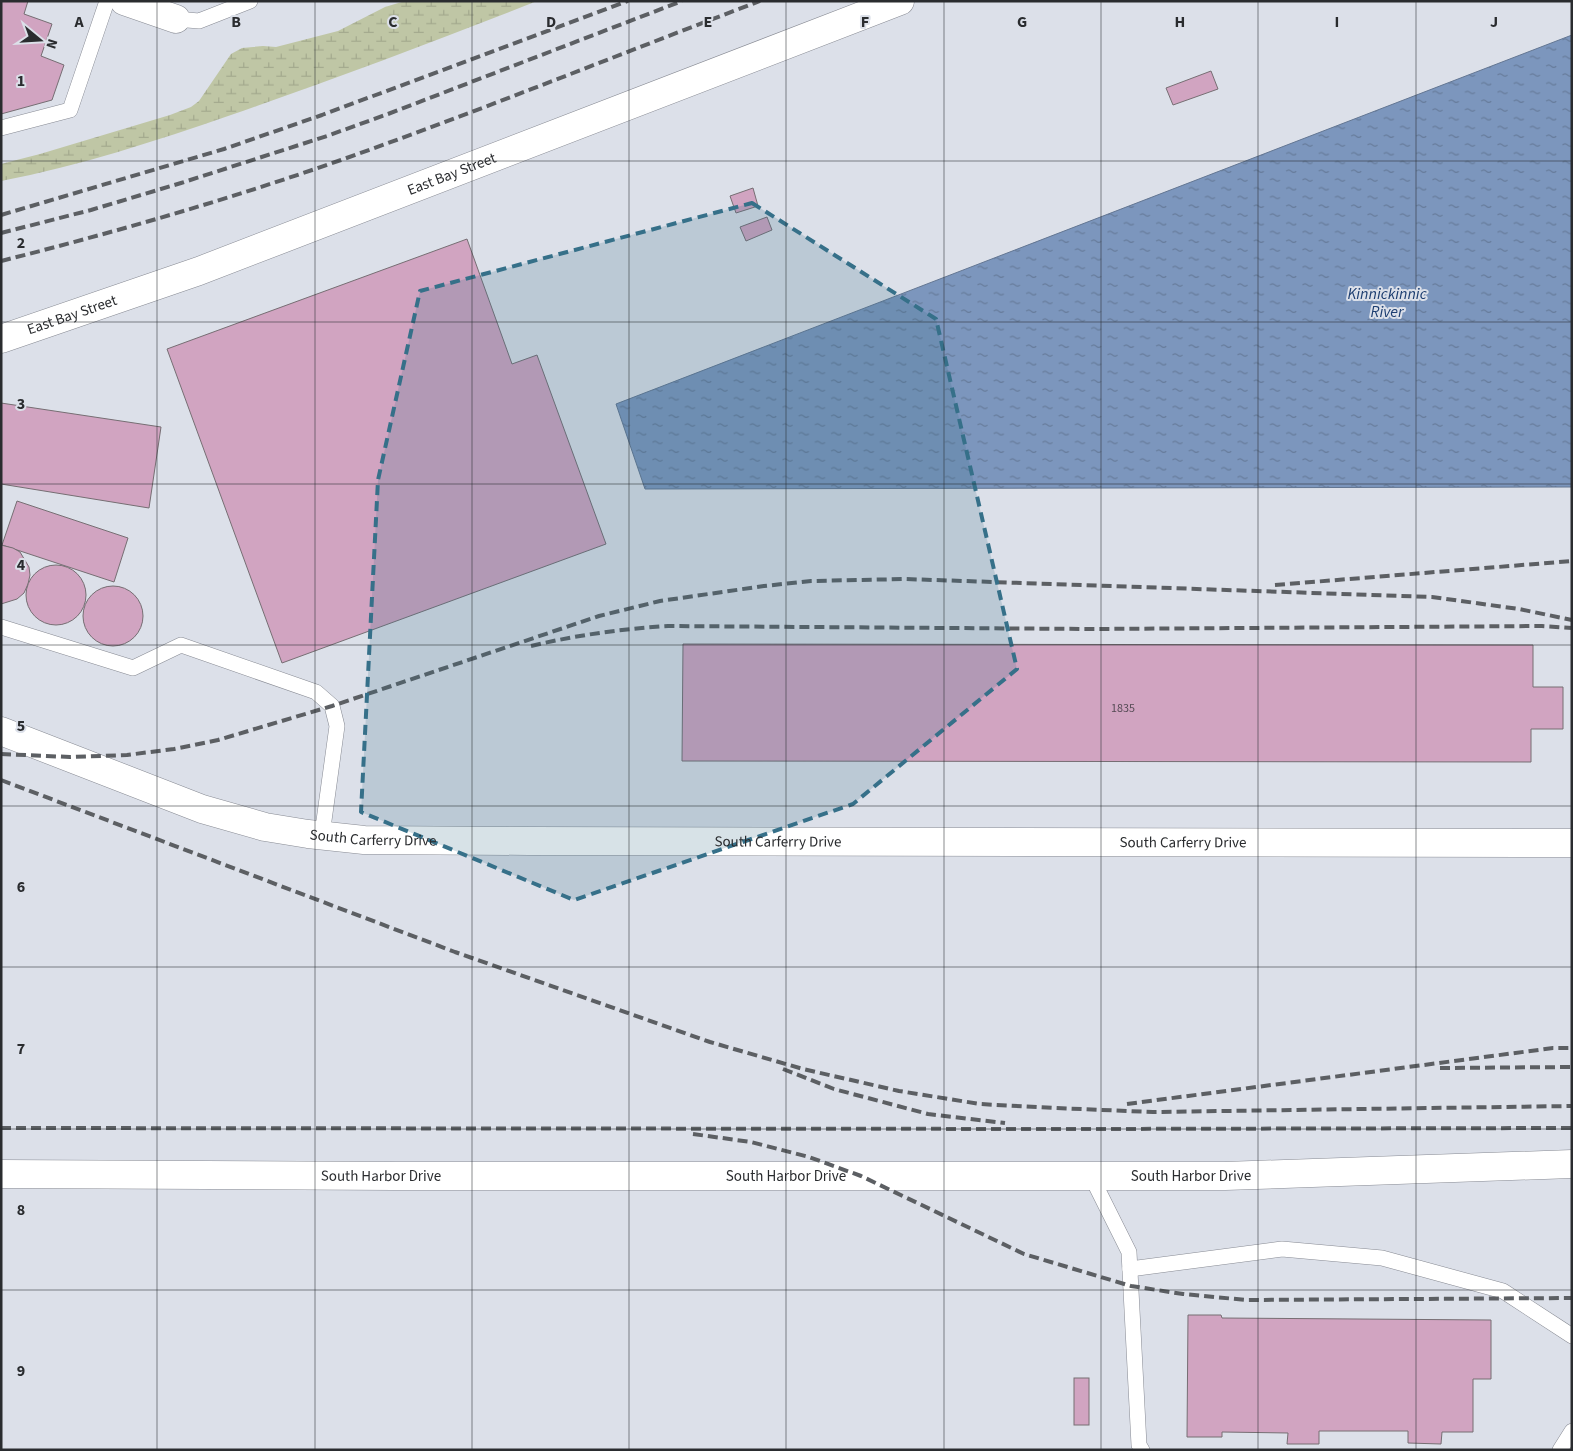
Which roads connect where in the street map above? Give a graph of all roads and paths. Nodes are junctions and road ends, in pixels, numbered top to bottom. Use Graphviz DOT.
graph roads {
  1 [pos="107,1"];
  2 [pos="124,1"];
  3 [pos="250,1"];
  4 [pos="900,1"];
  5 [pos="176,19"];
  6 [pos="1,128"];
  7 [pos="1,339"];
  8 [pos="1,627"];
  9 [pos="1,731"];
  10 [pos="322,835"];
  11 [pos="1572,843"];
  12 [pos="1572,1164"];
  13 [pos="1,1174"];
  14 [pos="1091,1176"];
  15 [pos="1130,1269"];
  16 [pos="1572,1336"];
  17 [pos="1572,1431"];
  18 [pos="1142,1450"];
  19 [pos="1560,1450"];
  1 -- 6 [label="lane"];
  2 -- 5 [label="street"];
  3 -- 5 [label="lane"];
  4 -- 7 [label="street, East Bay Street"];
  8 -- 10 [label="lane"];
  9 -- 10 [label="street, South Carferry Drive"];
  10 -- 11 [label="street, South Carferry Drive"];
  12 -- 14 [label="street, South Harbor Drive"];
  13 -- 14 [label="street, South Harbor Drive"];
  14 -- 15 [label="lane"];
  15 -- 16 [label="lane"];
  15 -- 18 [label="lane"];
  17 -- 19 [label="lane"];
}
